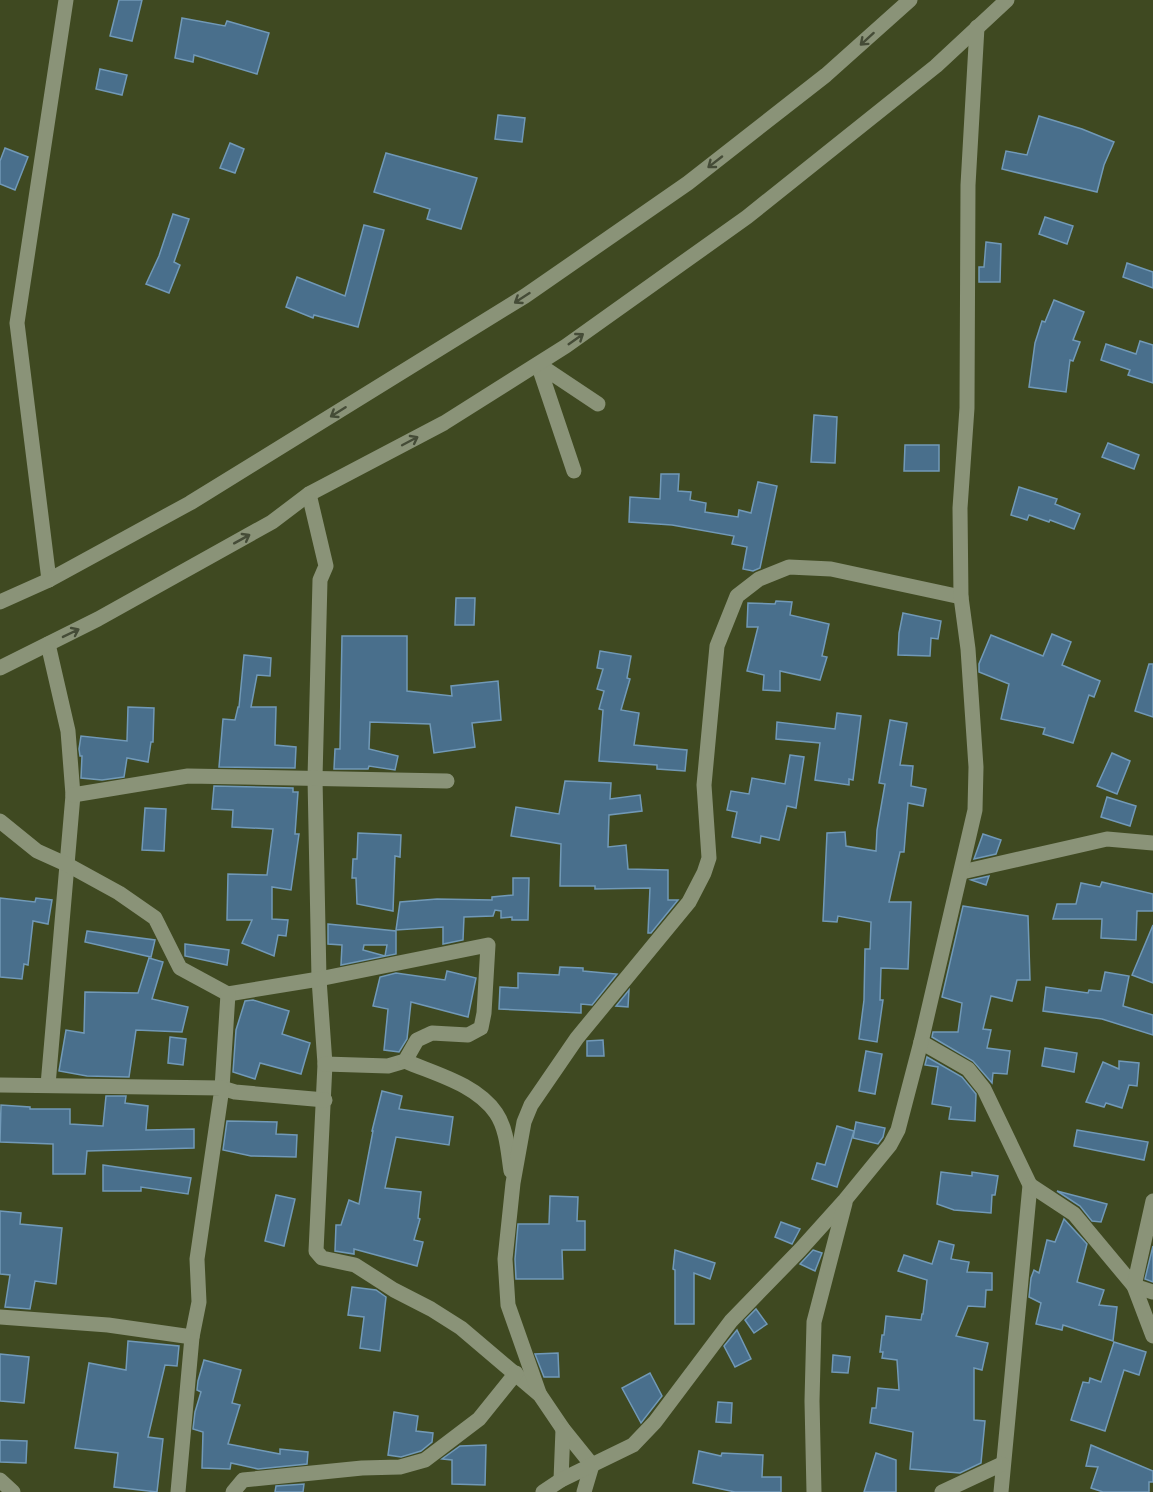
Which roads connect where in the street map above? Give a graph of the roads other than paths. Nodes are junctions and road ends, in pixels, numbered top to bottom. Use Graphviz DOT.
graph roads {
  1 [pos="66,0"];
  2 [pos="910,0"];
  3 [pos="1006,0"];
  4 [pos="977,27"];
  5 [pos="538,364"];
  6 [pos="598,404"];
  7 [pos="574,471"];
  8 [pos="309,494"];
  9 [pos="50,580"];
  10 [pos="962,597"];
  11 [pos="0,602"];
  12 [pos="48,644"];
  13 [pos="0,668"];
  14 [pos="315,778"];
  15 [pos="447,782"];
  16 [pos="73,795"];
  17 [pos="0,820"];
  18 [pos="1153,843"];
  19 [pos="68,865"];
  20 [pos="962,872"];
  21 [pos="319,979"];
  22 [pos="228,993"];
  23 [pos="921,1042"];
  24 [pos="405,1061"];
  25 [pos="325,1064"];
  26 [pos="0,1085"];
  27 [pos="48,1086"];
  28 [pos="222,1088"];
  29 [pos="325,1100"];
  30 [pos="513,1183"];
  31 [pos="1030,1185"];
  32 [pos="845,1200"];
  33 [pos="1153,1201"];
  34 [pos="1134,1286"];
  35 [pos="1153,1292"];
  36 [pos="0,1317"];
  37 [pos="1153,1336"];
  38 [pos="192,1337"];
  39 [pos="516,1373"];
  40 [pos="540,1395"];
  41 [pos="563,1430"];
  42 [pos="1002,1464"];
  43 [pos="592,1465"];
  44 [pos="0,1480"];
  45 [pos="561,1480"];
  46 [pos="13,1492"];
  47 [pos="178,1492"];
  48 [pos="233,1492"];
  49 [pos="543,1492"];
  50 [pos="584,1492"];
  51 [pos="814,1492"];
  52 [pos="942,1492"];
  53 [pos="1000,1492"];
  1 -- 9 [label="street"];
  2 -- 9 [label="street, one-way"];
  3 -- 4 [label="street"];
  5 -- 4 [label="street, one-way"];
  4 -- 10 [label="street"];
  5 -- 6 [label="street"];
  5 -- 7 [label="street"];
  8 -- 5 [label="street, one-way"];
  12 -- 8 [label="street, one-way"];
  8 -- 14 [label="street"];
  9 -- 11 [label="street"];
  10 -- 20 [label="street"];
  10 -- 30 [label="street"];
  12 -- 13 [label="street"];
  12 -- 16 [label="street"];
  14 -- 15 [label="street"];
  14 -- 16 [label="street"];
  14 -- 21 [label="street"];
  16 -- 19 [label="street"];
  17 -- 19 [label="street"];
  18 -- 20 [label="street"];
  19 -- 22 [label="street"];
  19 -- 27 [label="street"];
  20 -- 23 [label="street"];
  21 -- 22 [label="street"];
  21 -- 24 [label="street"];
  21 -- 25 [label="street"];
  22 -- 28 [label="street"];
  23 -- 31 [label="street"];
  23 -- 32 [label="street"];
  24 -- 25 [label="street"];
  24 -- 30 [label="street"];
  25 -- 29 [label="street"];
  26 -- 27 [label="street"];
  27 -- 28 [label="street"];
  28 -- 29 [label="street"];
  28 -- 38 [label="street"];
  29 -- 39 [label="street"];
  30 -- 40 [label="street"];
  31 -- 34 [label="street"];
  31 -- 42 [label="street"];
  32 -- 43 [label="street"];
  32 -- 51 [label="street"];
  33 -- 34 [label="street"];
  34 -- 35 [label="street"];
  34 -- 37 [label="street"];
  36 -- 38 [label="street"];
  38 -- 47 [label="street"];
  39 -- 40 [label="street"];
  39 -- 48 [label="street"];
  40 -- 41 [label="street"];
  41 -- 43 [label="street"];
  41 -- 45 [label="street"];
  42 -- 52 [label="street"];
  42 -- 53 [label="street"];
  43 -- 45 [label="street"];
  43 -- 50 [label="street"];
  44 -- 46 [label="street"];
  45 -- 49 [label="street"];
}
